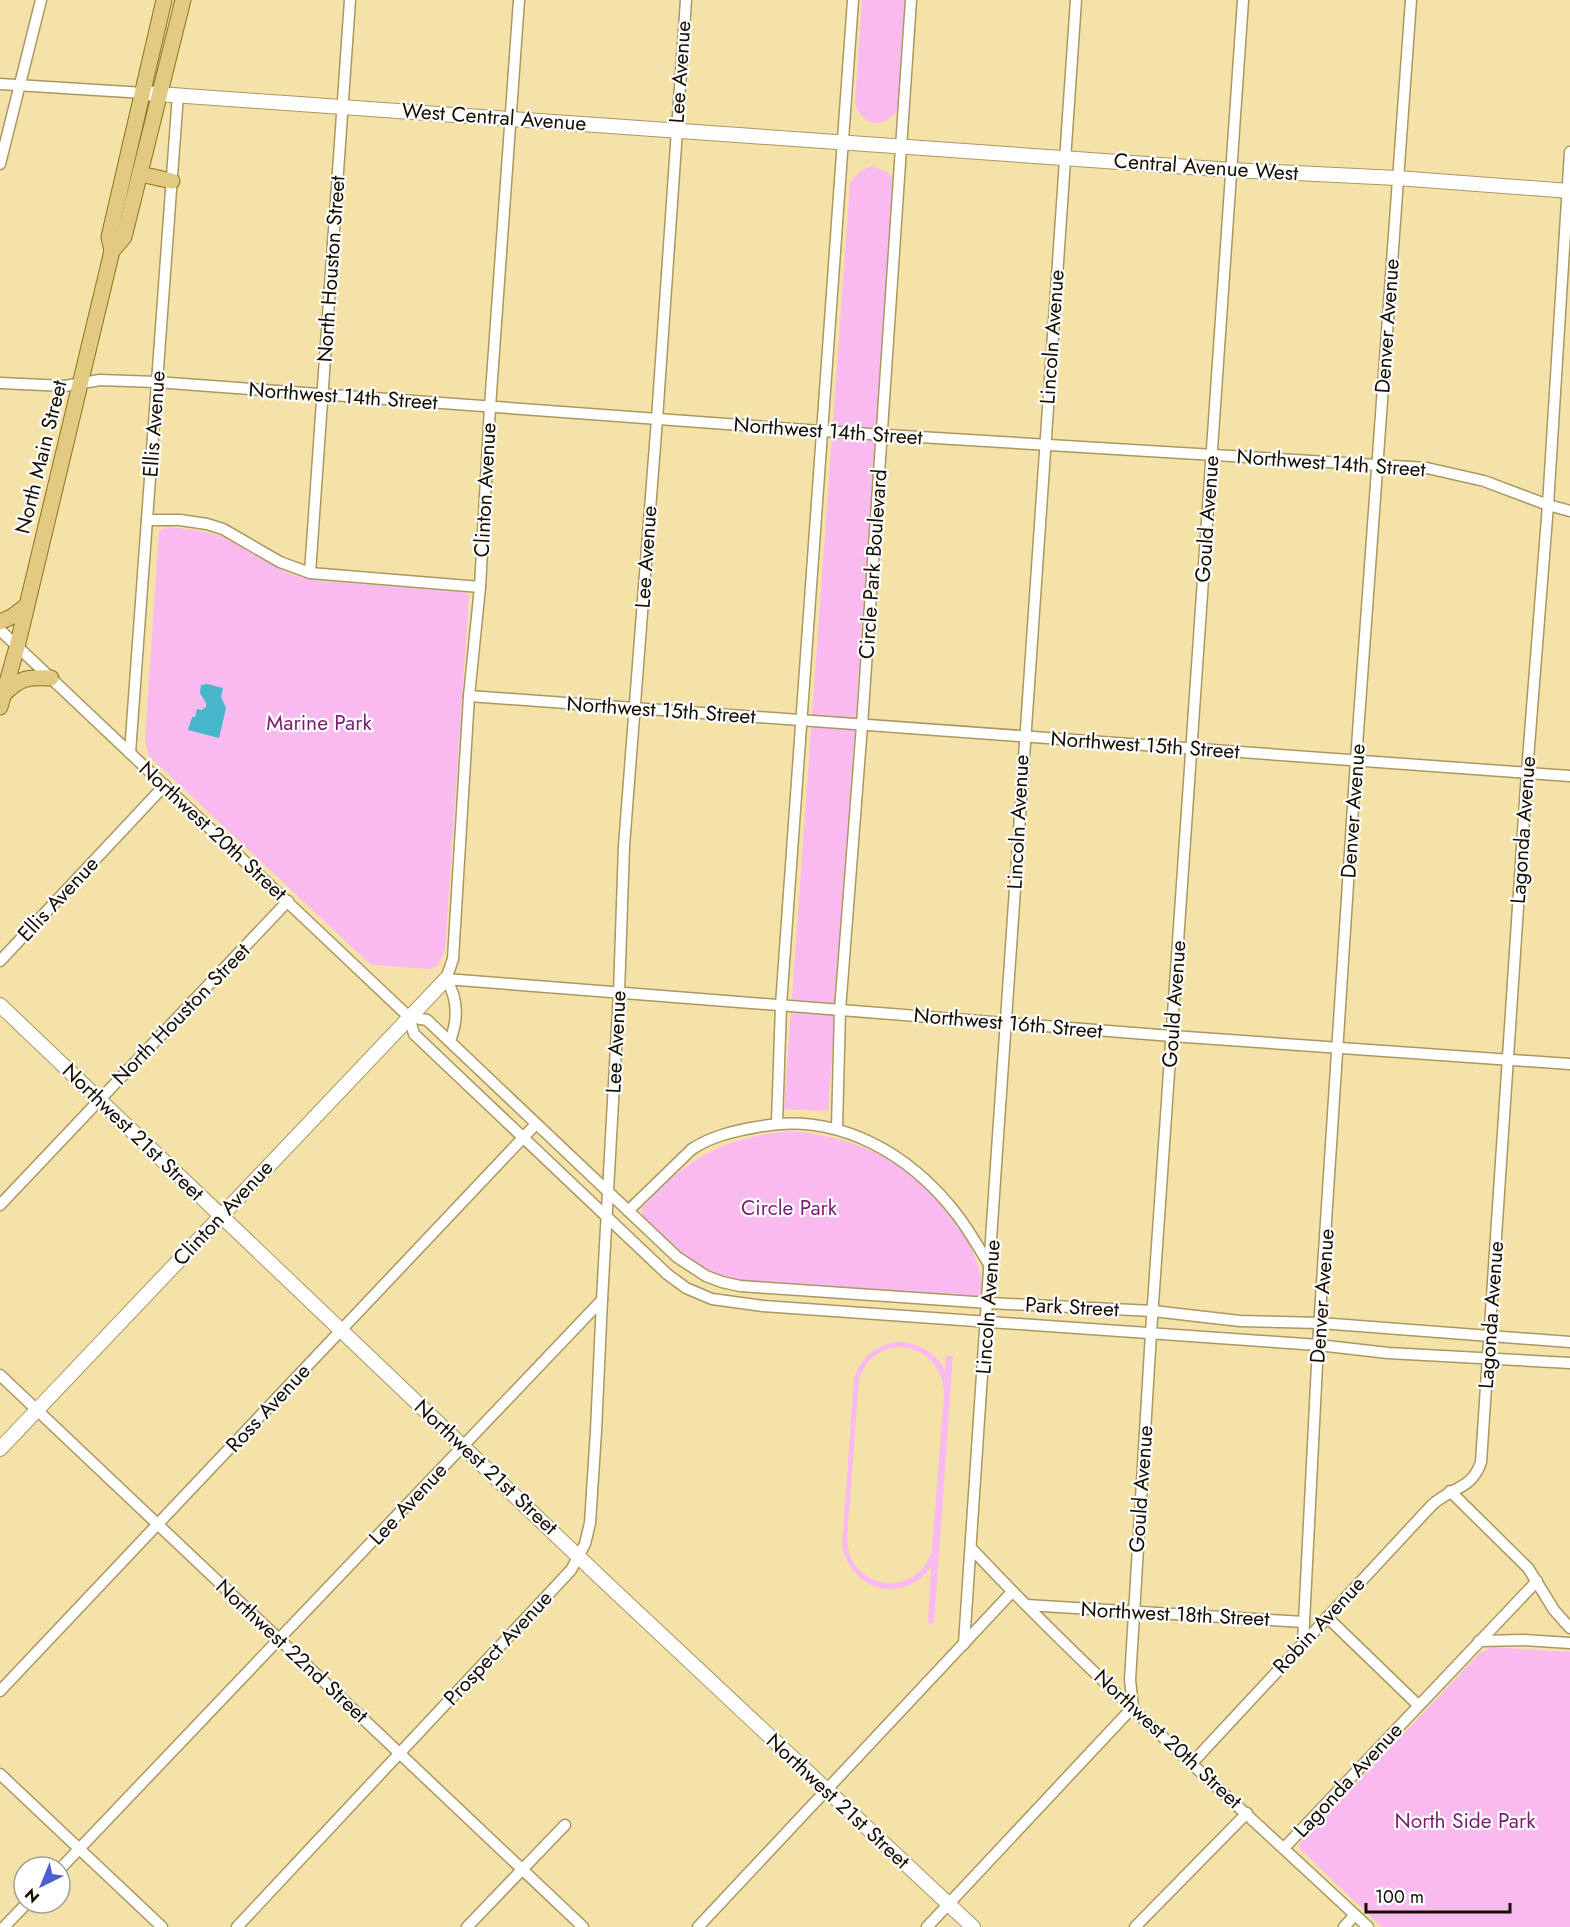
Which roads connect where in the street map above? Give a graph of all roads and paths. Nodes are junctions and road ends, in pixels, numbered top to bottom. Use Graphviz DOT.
graph roads {
  1 [pos="41,0"];
  2 [pos="164,0"];
  3 [pos="183,0"];
  4 [pos="350,0"];
  5 [pos="519,0"];
  6 [pos="686,0"];
  7 [pos="853,0"];
  8 [pos="911,0"];
  9 [pos="1076,0"];
  10 [pos="1243,0"];
  11 [pos="1411,0"];
  12 [pos="0,84"];
  13 [pos="20,85"];
  14 [pos="152,93"];
  15 [pos="178,94"];
  16 [pos="342,106"];
  17 [pos="511,118"];
  18 [pos="676,130"];
  19 [pos="843,142"];
  20 [pos="901,146"];
  21 [pos="1570,152"];
  22 [pos="1064,158"];
  23 [pos="0,164"];
  24 [pos="1232,170"];
  25 [pos="140,174"];
  26 [pos="1397,178"];
  27 [pos="172,181"];
  28 [pos="1569,191"];
  29 [pos="112,251"];
  30 [pos="0,382"];
  31 [pos="156,382"];
  32 [pos="80,383"];
  33 [pos="322,394"];
  34 [pos="490,407"];
  35 [pos="657,419"];
  36 [pos="821,431"];
  37 [pos="882,434"];
  38 [pos="1045,446"];
  39 [pos="1212,455"];
  40 [pos="1378,465"];
  41 [pos="1548,505"];
  42 [pos="1570,511"];
  43 [pos="147,520"];
  44 [pos="310,573"];
  45 [pos="480,587"];
  46 [pos="26,606"];
  47 [pos="0,622"];
  48 [pos="0,630"];
  49 [pos="17,647"];
  50 [pos="51,678"];
  51 [pos="469,696"];
  52 [pos="2,701"];
  53 [pos="635,708"];
  54 [pos="801,720"];
  55 [pos="862,725"];
  56 [pos="1023,736"];
  57 [pos="1192,748"];
  58 [pos="130,753"];
  59 [pos="1356,760"];
  60 [pos="1527,772"];
  61 [pos="1570,776"];
  62 [pos="165,785"];
  63 [pos="288,901"];
  64 [pos="0,961"];
  65 [pos="446,979"];
  66 [pos="619,993"];
  67 [pos="0,1005"];
  68 [pos="781,1005"];
  69 [pos="840,1010"];
  70 [pos="409,1017"];
  71 [pos="1007,1023"];
  72 [pos="1172,1036"];
  73 [pos="450,1041"];
  74 [pos="1339,1047"];
  75 [pos="1508,1060"];
  76 [pos="1570,1064"];
  77 [pos="99,1100"];
  78 [pos="777,1123"];
  79 [pos="536,1124"];
  80 [pos="837,1128"];
  81 [pos="524,1138"];
  82 [pos="607,1191"];
  83 [pos="0,1205"];
  84 [pos="628,1211"];
  85 [pos="221,1215"];
  86 [pos="608,1219"];
  87 [pos="990,1266"];
  88 [pos="602,1300"];
  89 [pos="988,1303"];
  90 [pos="1153,1311"];
  91 [pos="987,1322"];
  92 [pos="1320,1323"];
  93 [pos="342,1330"];
  94 [pos="1151,1333"];
  95 [pos="1490,1336"];
  96 [pos="1570,1342"];
  97 [pos="1318,1345"];
  98 [pos="1488,1358"];
  99 [pos="1570,1363"];
  100 [pos="0,1375"];
  101 [pos="37,1410"];
  102 [pos="463,1445"];
  103 [pos="0,1449"];
  104 [pos="1450,1491"];
  105 [pos="158,1524"];
  106 [pos="971,1548"];
  107 [pos="579,1556"];
  108 [pos="1537,1581"];
  109 [pos="1012,1592"];
  110 [pos="1026,1605"];
  111 [pos="1134,1612"];
  112 [pos="1326,1617"];
  113 [pos="1304,1622"];
  114 [pos="1570,1628"];
  115 [pos="280,1639"];
  116 [pos="1479,1641"];
  117 [pos="1303,1642"];
  118 [pos="1570,1643"];
  119 [pos="964,1644"];
  120 [pos="0,1691"];
  121 [pos="1418,1705"];
  122 [pos="1133,1707"];
  123 [pos="400,1753"];
  124 [pos="1192,1763"];
  125 [pos="0,1774"];
  126 [pos="828,1791"];
  127 [pos="1247,1813"];
  128 [pos="566,1825"];
  129 [pos="1284,1848"];
  130 [pos="80,1849"];
  131 [pos="72,1857"];
  132 [pos="523,1869"];
  133 [pos="949,1904"];
  134 [pos="16,1915"];
  135 [pos="1355,1915"];
  136 [pos="4,1927"];
  137 [pos="162,1927"];
  138 [pos="237,1927"];
  139 [pos="467,1927"];
  140 [pos="583,1927"];
  141 [pos="698,1927"];
  142 [pos="927,1927"];
  143 [pos="973,1927"];
  144 [pos="1136,1927"];
  145 [pos="1344,1927"];
  146 [pos="1368,1927"];
  1 -- 13 [label="street"];
  2 -- 14 [label="main road, North Main Street"];
  3 -- 14 [label="main road, North Main Street"];
  4 -- 16 [label="street, North Houston Street"];
  5 -- 17 [label="street, Clinton Avenue"];
  6 -- 18 [label="street, Lee Avenue"];
  7 -- 19 [label="street"];
  8 -- 20 [label="street, Circle Park Boulevard"];
  9 -- 22 [label="street, Lincoln Avenue"];
  10 -- 24 [label="street, Gould Avenue"];
  11 -- 26 [label="street, Denver Avenue"];
  12 -- 13 [label="street"];
  13 -- 14 [label="street"];
  13 -- 23 [label="street"];
  14 -- 15 [label="street, West Central Avenue"];
  14 -- 25 [label="main road, North Main Street"];
  14 -- 29 [label="main road, North Main Street"];
  15 -- 16 [label="street, West Central Avenue"];
  15 -- 27 [label="street, Ellis Avenue"];
  16 -- 17 [label="street, West Central Avenue"];
  16 -- 33 [label="street, North Houston Street"];
  17 -- 18 [label="street, West Central Avenue"];
  17 -- 34 [label="street, Clinton Avenue"];
  18 -- 19 [label="street, West Central Avenue"];
  18 -- 35 [label="street, Lee Avenue"];
  19 -- 20 [label="street, Central Avenue West"];
  19 -- 36 [label="street"];
  20 -- 22 [label="street, Central Avenue West"];
  20 -- 37 [label="street, Circle Park Boulevard"];
  21 -- 28 [label="street, Lagonda Avenue"];
  22 -- 24 [label="street, Central Avenue West"];
  22 -- 38 [label="street, Lincoln Avenue"];
  24 -- 26 [label="street, Central Avenue West"];
  24 -- 39 [label="street, Gould Avenue"];
  25 -- 27 [label="main road"];
  25 -- 29 [label="main road, North Main Street"];
  26 -- 28 [label="street, Central Avenue West"];
  26 -- 40 [label="street, Denver Avenue"];
  27 -- 31 [label="street, Ellis Avenue"];
  28 -- 41 [label="street, Lagonda Avenue"];
  29 -- 32 [label="main road, North Main Street"];
  30 -- 32 [label="street, Northwest 14th Street"];
  31 -- 32 [label="street, Northwest 14th Street"];
  31 -- 33 [label="street, Northwest 14th Street"];
  31 -- 43 [label="street, Ellis Avenue"];
  32 -- 46 [label="main road, North Main Street"];
  33 -- 34 [label="street, Northwest 14th Street"];
  33 -- 44 [label="street, North Houston Street"];
  34 -- 35 [label="street, Northwest 14th Street"];
  34 -- 45 [label="street, Clinton Avenue"];
  35 -- 36 [label="street, Northwest 14th Street"];
  35 -- 53 [label="street, Lee Avenue"];
  36 -- 37 [label="street, Northwest 14th Street"];
  36 -- 54 [label="street"];
  37 -- 38 [label="street, Northwest 14th Street"];
  37 -- 55 [label="street, Circle Park Boulevard"];
  38 -- 39 [label="street, Northwest 14th Street"];
  38 -- 56 [label="street, Lincoln Avenue"];
  39 -- 40 [label="street, Northwest 14th Street"];
  39 -- 57 [label="street, Gould Avenue"];
  40 -- 41 [label="street, Northwest 14th Street"];
  40 -- 59 [label="street, Denver Avenue"];
  41 -- 42 [label="street, Northwest 14th Street"];
  41 -- 60 [label="street, Lagonda Avenue"];
  43 -- 44 [label="street"];
  43 -- 58 [label="street, Ellis Avenue"];
  44 -- 45 [label="street"];
  45 -- 51 [label="street, Clinton Avenue"];
  46 -- 47 [label="main road"];
  46 -- 49 [label="main road, North Main Street"];
  48 -- 49 [label="street, Northwest 20th Street"];
  49 -- 50 [label="street, Northwest 20th Street"];
  49 -- 52 [label="main road, North Main Street"];
  50 -- 52 [label="main road"];
  50 -- 58 [label="street, Northwest 20th Street"];
  51 -- 53 [label="street, Northwest 15th Street"];
  51 -- 65 [label="street, Clinton Avenue"];
  53 -- 54 [label="street, Northwest 15th Street"];
  53 -- 66 [label="street, Lee Avenue"];
  54 -- 55 [label="street, Northwest 15th Street"];
  54 -- 68 [label="street"];
  55 -- 56 [label="street, Northwest 15th Street"];
  55 -- 69 [label="street, Circle Park Boulevard"];
  56 -- 57 [label="street, Northwest 15th Street"];
  56 -- 71 [label="street, Lincoln Avenue"];
  57 -- 59 [label="street, Northwest 15th Street"];
  57 -- 72 [label="street, Gould Avenue"];
  58 -- 62 [label="street, Northwest 20th Street"];
  59 -- 60 [label="street, Northwest 15th Street"];
  59 -- 74 [label="street, Denver Avenue"];
  60 -- 61 [label="street, Northwest 15th Street"];
  60 -- 75 [label="street, Lagonda Avenue"];
  62 -- 63 [label="street, Northwest 20th Street"];
  62 -- 64 [label="street, Ellis Avenue"];
  63 -- 70 [label="street, Northwest 20th Street"];
  63 -- 77 [label="street, North Houston Street"];
  65 -- 66 [label="street, Northwest 16th Street"];
  65 -- 70 [label="street, Clinton Avenue"];
  65 -- 73 [label="street"];
  66 -- 68 [label="street, Northwest 16th Street"];
  66 -- 82 [label="street, Lee Avenue"];
  67 -- 77 [label="street, Northwest 21st Street"];
  68 -- 69 [label="street, Northwest 16th Street"];
  68 -- 78 [label="street"];
  69 -- 71 [label="street, Northwest 16th Street"];
  69 -- 80 [label="street, Circle Park Boulevard"];
  70 -- 73 [label="street, Northwest 20th Street"];
  70 -- 81 [label="street, Northwest 20th Street"];
  70 -- 85 [label="street, Clinton Avenue"];
  71 -- 72 [label="street, Northwest 16th Street"];
  71 -- 87 [label="street, Lincoln Avenue"];
  72 -- 74 [label="street, Northwest 16th Street"];
  72 -- 90 [label="street, Gould Avenue"];
  73 -- 79 [label="street, Northwest 20th Street"];
  74 -- 75 [label="street, Northwest 16th Street"];
  74 -- 92 [label="street, Denver Avenue"];
  75 -- 76 [label="street, Northwest 16th Street"];
  75 -- 95 [label="street, Lagonda Avenue"];
  77 -- 83 [label="street, North Houston Street"];
  77 -- 85 [label="street, Northwest 21st Street"];
  78 -- 80 [label="street"];
  78 -- 84 [label="street"];
  79 -- 81 [label="street, Ross Avenue"];
  79 -- 82 [label="street, Northwest 20th Street"];
  80 -- 87 [label="street"];
  81 -- 86 [label="street, Northwest 20th Street"];
  81 -- 93 [label="street, Ross Avenue"];
  82 -- 84 [label="street, Park Street"];
  82 -- 86 [label="street, Lee Avenue"];
  84 -- 89 [label="street, Park Street"];
  85 -- 93 [label="street, Northwest 21st Street"];
  85 -- 101 [label="street, Clinton Avenue"];
  86 -- 88 [label="street, Lee Avenue"];
  86 -- 91 [label="street, Park Street"];
  87 -- 89 [label="street, Lincoln Avenue"];
  88 -- 102 [label="street, Lee Avenue"];
  88 -- 107 [label="street, Prospect Avenue"];
  89 -- 90 [label="street, Park Street"];
  89 -- 91 [label="street, Lincoln Avenue"];
  90 -- 92 [label="street, Park Street"];
  90 -- 94 [label="street, Gould Avenue"];
  91 -- 94 [label="street, Park Street"];
  91 -- 106 [label="street, Lincoln Avenue"];
  92 -- 95 [label="street, Park Street"];
  92 -- 97 [label="street, Denver Avenue"];
  93 -- 102 [label="street, Northwest 21st Street"];
  93 -- 105 [label="street, Ross Avenue"];
  94 -- 97 [label="street, Park Street"];
  94 -- 111 [label="street, Gould Avenue"];
  95 -- 96 [label="street, Park Street"];
  95 -- 98 [label="street, Lagonda Avenue"];
  97 -- 98 [label="street, Park Street"];
  97 -- 113 [label="street, Denver Avenue"];
  98 -- 99 [label="street, Park Street"];
  98 -- 104 [label="street, Lagonda Avenue"];
  100 -- 101 [label="street, Northwest 22nd Street"];
  101 -- 103 [label="street, Clinton Avenue"];
  101 -- 105 [label="street, Northwest 22nd Street"];
  102 -- 107 [label="street, Northwest 21st Street"];
  102 -- 115 [label="street, Lee Avenue"];
  104 -- 108 [label="street"];
  104 -- 112 [label="street, Robin Avenue"];
  105 -- 115 [label="street, Northwest 22nd Street"];
  105 -- 120 [label="street, Ross Avenue"];
  106 -- 109 [label="street, Northwest 20th Street"];
  106 -- 119 [label="street, Lincoln Avenue"];
  107 -- 123 [label="street, Prospect Avenue"];
  107 -- 126 [label="street, Northwest 21st Street"];
  108 -- 114 [label="street"];
  108 -- 116 [label="street, Lagonda Avenue"];
  109 -- 110 [label="street, Northwest 20th Street"];
  109 -- 119 [label="street"];
  110 -- 111 [label="street, Northwest 18th Street"];
  110 -- 122 [label="street, Northwest 20th Street"];
  111 -- 113 [label="street, Northwest 18th Street"];
  111 -- 122 [label="street, Gould Avenue"];
  112 -- 117 [label="street, Robin Avenue"];
  112 -- 121 [label="street"];
  113 -- 117 [label="street"];
  115 -- 123 [label="street, Northwest 22nd Street"];
  115 -- 130 [label="street, Lee Avenue"];
  116 -- 118 [label="street"];
  116 -- 121 [label="street, Lagonda Avenue"];
  117 -- 124 [label="street, Robin Avenue"];
  119 -- 126 [label="street"];
  121 -- 129 [label="street, Lagonda Avenue"];
  122 -- 124 [label="street, Northwest 20th Street"];
  122 -- 133 [label="street"];
  123 -- 132 [label="street, Northwest 22nd Street"];
  123 -- 138 [label="street, Prospect Avenue"];
  124 -- 127 [label="street, Northwest 20th Street"];
  125 -- 130 [label="street"];
  126 -- 133 [label="street, Northwest 21st Street"];
  126 -- 141 [label="street"];
  127 -- 129 [label="street, Northwest 20th Street"];
  127 -- 144 [label="street"];
  128 -- 132 [label="street"];
  129 -- 135 [label="street, Northwest 20th Street"];
  130 -- 131 [label="street, Lee Avenue"];
  130 -- 137 [label="street"];
  132 -- 139 [label="street"];
  132 -- 140 [label="street, Northwest 22nd Street"];
  133 -- 142 [label="street"];
  133 -- 143 [label="street, Northwest 21st Street"];
  134 -- 136 [label="street"];
  135 -- 145 [label="street"];
  135 -- 146 [label="street, Northwest 20th Street"];
}
